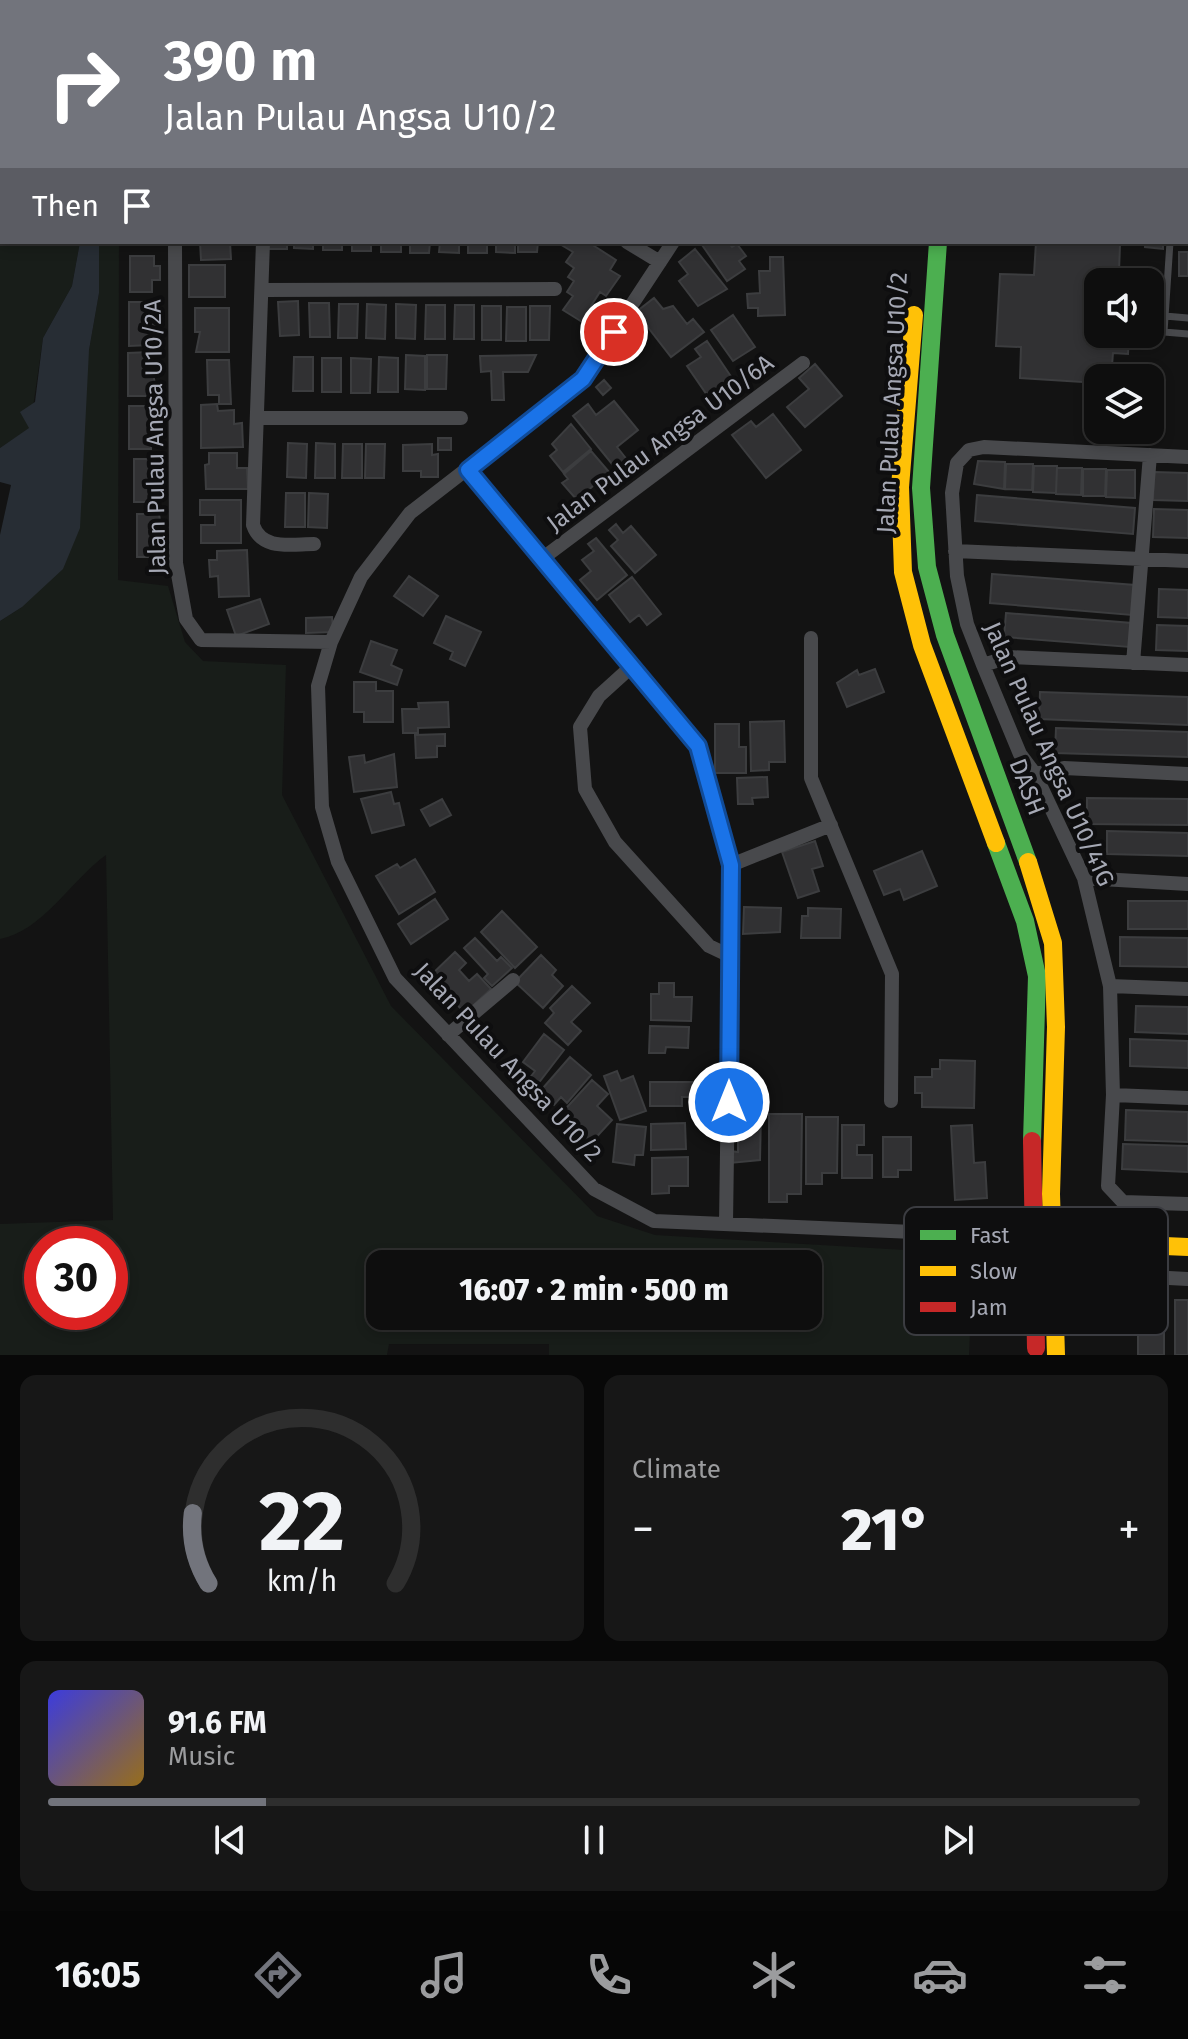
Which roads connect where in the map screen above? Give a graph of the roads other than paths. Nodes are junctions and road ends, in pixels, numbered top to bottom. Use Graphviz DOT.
graph roads {
  1 [pos="175,244"];
  2 [pos="263,244"];
  3 [pos="630,244"];
  4 [pos="672,244"];
  5 [pos="920,244"];
  6 [pos="926,244"];
  7 [pos="938,244"];
  8 [pos="948,244"];
  9 [pos="1170,244"];
  10 [pos="660,262"];
  11 [pos="555,289"];
  12 [pos="262,290"];
  13 [pos="1165,316"];
  14 [pos="1188,318"];
  15 [pos="1188,334"];
  16 [pos="803,363"];
  17 [pos="257,418"];
  18 [pos="461,418"];
  19 [pos="1150,455"];
  20 [pos="1188,457"];
  21 [pos="468,470"];
  22 [pos="314,544"];
  23 [pos="955,551"];
  24 [pos="543,558"];
  25 [pos="1142,558"];
  26 [pos="1188,561"];
  27 [pos="811,638"];
  28 [pos="331,642"];
  29 [pos="1133,663"];
  30 [pos="983,665"];
  31 [pos="1188,665"];
  32 [pos="631,667"];
  33 [pos="1035,774"];
  34 [pos="1188,774"];
  35 [pos="831,825"];
  36 [pos="731,865"];
  37 [pos="1084,878"];
  38 [pos="1188,884"];
  39 [pos="728,955"];
  40 [pos="513,980"];
  41 [pos="1110,986"];
  42 [pos="1188,989"];
  43 [pos="448,1035"];
  44 [pos="1113,1095"];
  45 [pos="1188,1098"];
  46 [pos="891,1101"];
  47 [pos="1188,1204"];
  48 [pos="1032,1207"];
  49 [pos="1040,1207"];
  50 [pos="1051,1207"];
  51 [pos="1061,1207"];
  52 [pos="726,1224"];
  53 [pos="904,1236"];
  54 [pos="1168,1246"];
  55 [pos="1188,1247"];
  56 [pos="1168,1278"];
  57 [pos="1188,1279"];
  58 [pos="1055,1335"];
  59 [pos="1056,1335"];
  60 [pos="1056,1355"];
  1 -- 28 [label="street, Jalan Pulau Angsa U10/2A"];
  2 -- 12 [label="street"];
  3 -- 10 [label="street"];
  4 -- 10 [label="street, Jalan Pulau Angsa U10/2"];
  5 -- 48 [label="main road, DASH, bridge"];
  6 -- 49 [label="main road, Jalan Pulau Angsa U10/2"];
  7 -- 50 [label="main road, DASH, bridge"];
  8 -- 51 [label="main road, Jalan Pulau Angsa U10/2"];
  9 -- 13 [label="lane"];
  10 -- 21 [label="street, Jalan Pulau Angsa U10/2"];
  11 -- 12 [label="street"];
  12 -- 17 [label="street"];
  13 -- 14 [label="lane"];
  13 -- 15 [label="lane"];
  16 -- 24 [label="street, Jalan Pulau Angsa U10/6A"];
  17 -- 18 [label="street"];
  17 -- 22 [label="street"];
  19 -- 20 [label="street"];
  19 -- 23 [label="street, Jalan Pulau Angsa U10/41G"];
  19 -- 25 [label="street"];
  21 -- 24 [label="street"];
  21 -- 28 [label="street, Jalan Pulau Angsa U10/2"];
  23 -- 25 [label="street"];
  23 -- 30 [label="street, Jalan Pulau Angsa U10/41G"];
  24 -- 32 [label="street"];
  25 -- 26 [label="street"];
  25 -- 29 [label="street"];
  27 -- 35 [label="street"];
  28 -- 43 [label="street, Jalan Pulau Angsa U10/2"];
  29 -- 30 [label="street"];
  29 -- 31 [label="street"];
  30 -- 33 [label="street, Jalan Pulau Angsa U10/41G"];
  32 -- 36 [label="street"];
  32 -- 39 [label="street"];
  33 -- 34 [label="street"];
  33 -- 37 [label="street, Jalan Pulau Angsa U10/41G"];
  35 -- 36 [label="street"];
  35 -- 46 [label="street"];
  36 -- 39 [label="street"];
  37 -- 38 [label="street"];
  37 -- 41 [label="street, Jalan Pulau Angsa U10/41G"];
  39 -- 52 [label="street"];
  40 -- 43 [label="street"];
  41 -- 42 [label="street"];
  41 -- 44 [label="street, Jalan Pulau Angsa U10/41G"];
  43 -- 52 [label="street, Jalan Pulau Angsa U10/2"];
  44 -- 45 [label="street"];
  44 -- 47 [label="street, Jalan Pulau Angsa U10/41G"];
  52 -- 53 [label="street, Jalan Pulau Angsa U10/2"];
  54 -- 55 [label="main road"];
  56 -- 57 [label="street"];
  58 -- 60 [label="main road, DASH, bridge"];
  59 -- 60 [label="main road"];
}
